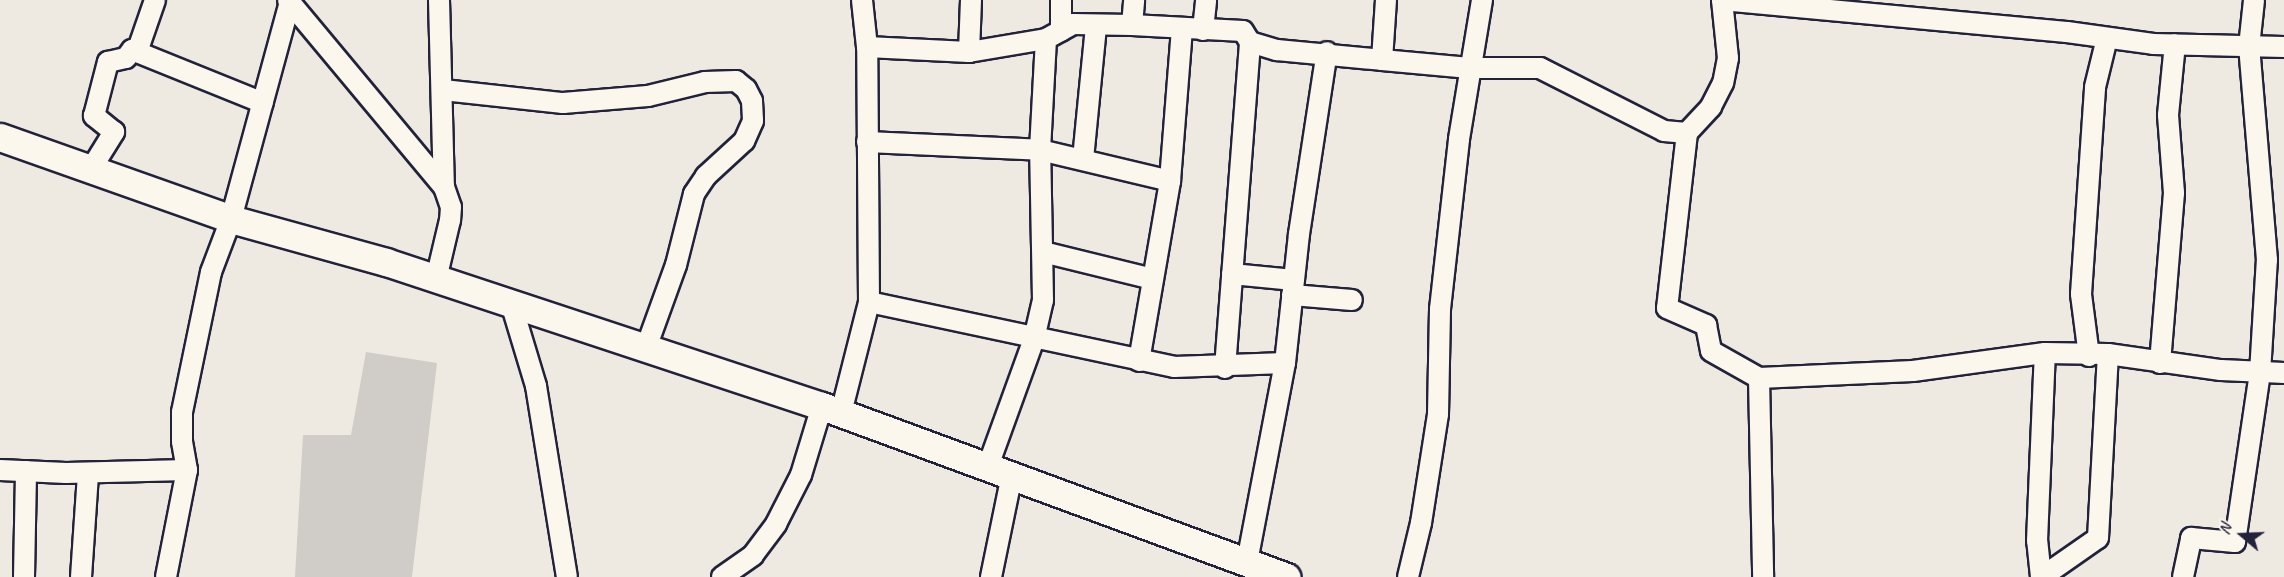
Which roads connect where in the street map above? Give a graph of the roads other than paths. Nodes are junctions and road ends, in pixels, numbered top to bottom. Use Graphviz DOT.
graph roads {
  1 [pos="155,0"];
  2 [pos="440,0"];
  3 [pos="862,0"];
  4 [pos="971,0"];
  5 [pos="1061,0"];
  6 [pos="1134,0"];
  7 [pos="1206,0"];
  8 [pos="1386,0"];
  9 [pos="1482,0"];
  10 [pos="1722,0"];
  11 [pos="2254,0"];
  12 [pos="289,1"];
  13 [pos="1132,25"];
  14 [pos="1096,26"];
  15 [pos="1182,28"];
  16 [pos="1203,30"];
  17 [pos="1053,35"];
  18 [pos="2107,38"];
  19 [pos="1250,42"];
  20 [pos="2175,44"];
  21 [pos="867,47"];
  22 [pos="2249,47"];
  23 [pos="2284,47"];
  24 [pos="136,52"];
  25 [pos="969,52"];
  26 [pos="1327,52"];
  27 [pos="1382,60"];
  28 [pos="1470,68"];
  29 [pos="443,90"];
  30 [pos="263,103"];
  31 [pos="1687,133"];
  32 [pos="0,137"];
  33 [pos="867,142"];
  34 [pos="1040,150"];
  35 [pos="1083,159"];
  36 [pos="91,169"];
  37 [pos="1170,181"];
  38 [pos="444,187"];
  39 [pos="231,219"];
  40 [pos="1043,252"];
  41 [pos="1232,274"];
  42 [pos="436,279"];
  43 [pos="1153,279"];
  44 [pos="1293,287"];
  45 [pos="1352,300"];
  46 [pos="868,302"];
  47 [pos="511,303"];
  48 [pos="1034,339"];
  49 [pos="646,348"];
  50 [pos="2045,353"];
  51 [pos="2098,355"];
  52 [pos="1139,361"];
  53 [pos="1285,363"];
  54 [pos="2160,363"];
  55 [pos="1225,368"];
  56 [pos="2260,373"];
  57 [pos="2284,373"];
  58 [pos="1759,378"];
  59 [pos="832,410"];
  60 [pos="0,470"];
  61 [pos="187,470"];
  62 [pos="1000,470"];
  63 [pos="26,471"];
  64 [pos="88,473"];
  65 [pos="1247,562"];
  66 [pos="24,577"];
  67 [pos="81,577"];
  68 [pos="166,577"];
  69 [pos="567,577"];
  70 [pos="722,577"];
  71 [pos="991,577"];
  72 [pos="1286,577"];
  73 [pos="1408,577"];
  74 [pos="1763,577"];
  75 [pos="2041,577"];
  76 [pos="2183,577"];
  1 -- 24 [label="street"];
  2 -- 29 [label="street"];
  3 -- 21 [label="street"];
  4 -- 25 [label="street"];
  5 -- 17 [label="street"];
  6 -- 13 [label="street"];
  7 -- 16 [label="street"];
  8 -- 27 [label="street"];
  9 -- 28 [label="street"];
  10 -- 18 [label="street"];
  10 -- 31 [label="street"];
  11 -- 22 [label="street"];
  12 -- 30 [label="street"];
  12 -- 38 [label="street"];
  13 -- 14 [label="street"];
  13 -- 15 [label="street"];
  14 -- 17 [label="street"];
  14 -- 35 [label="street"];
  15 -- 16 [label="street"];
  15 -- 37 [label="street"];
  16 -- 19 [label="street"];
  17 -- 25 [label="street"];
  17 -- 34 [label="street"];
  18 -- 20 [label="street"];
  18 -- 51 [label="street"];
  19 -- 26 [label="street"];
  19 -- 41 [label="street"];
  20 -- 22 [label="street"];
  20 -- 54 [label="street"];
  21 -- 25 [label="street"];
  21 -- 33 [label="street"];
  22 -- 23 [label="street"];
  22 -- 56 [label="street"];
  24 -- 30 [label="street"];
  24 -- 36 [label="street"];
  26 -- 27 [label="street"];
  26 -- 44 [label="street"];
  27 -- 28 [label="street"];
  28 -- 31 [label="street"];
  28 -- 73 [label="street"];
  29 -- 38 [label="street"];
  29 -- 49 [label="street"];
  30 -- 39 [label="street"];
  31 -- 58 [label="street"];
  32 -- 36 [label="street"];
  33 -- 34 [label="street"];
  33 -- 46 [label="street"];
  34 -- 35 [label="street"];
  34 -- 40 [label="street"];
  35 -- 37 [label="street"];
  36 -- 39 [label="street"];
  37 -- 43 [label="street"];
  38 -- 42 [label="street"];
  39 -- 42 [label="street"];
  39 -- 61 [label="street"];
  40 -- 43 [label="street"];
  40 -- 48 [label="street"];
  41 -- 44 [label="street"];
  41 -- 55 [label="street"];
  42 -- 47 [label="street"];
  43 -- 52 [label="street"];
  44 -- 45 [label="street"];
  44 -- 53 [label="street"];
  46 -- 48 [label="street"];
  46 -- 59 [label="street"];
  47 -- 49 [label="street"];
  47 -- 69 [label="street"];
  48 -- 52 [label="street"];
  48 -- 62 [label="street"];
  49 -- 59 [label="street"];
  50 -- 51 [label="street"];
  50 -- 58 [label="street"];
  50 -- 75 [label="street"];
  51 -- 54 [label="street"];
  51 -- 75 [label="street"];
  52 -- 55 [label="street"];
  53 -- 55 [label="street"];
  53 -- 65 [label="street"];
  54 -- 56 [label="street"];
  56 -- 57 [label="street"];
  56 -- 76 [label="street"];
  58 -- 74 [label="street"];
  59 -- 62 [label="street"];
  59 -- 70 [label="street"];
  60 -- 63 [label="street"];
  61 -- 64 [label="street"];
  61 -- 68 [label="street"];
  62 -- 65 [label="street"];
  62 -- 71 [label="street"];
  63 -- 64 [label="street"];
  63 -- 66 [label="street"];
  64 -- 67 [label="street"];
  65 -- 72 [label="street"];
}
